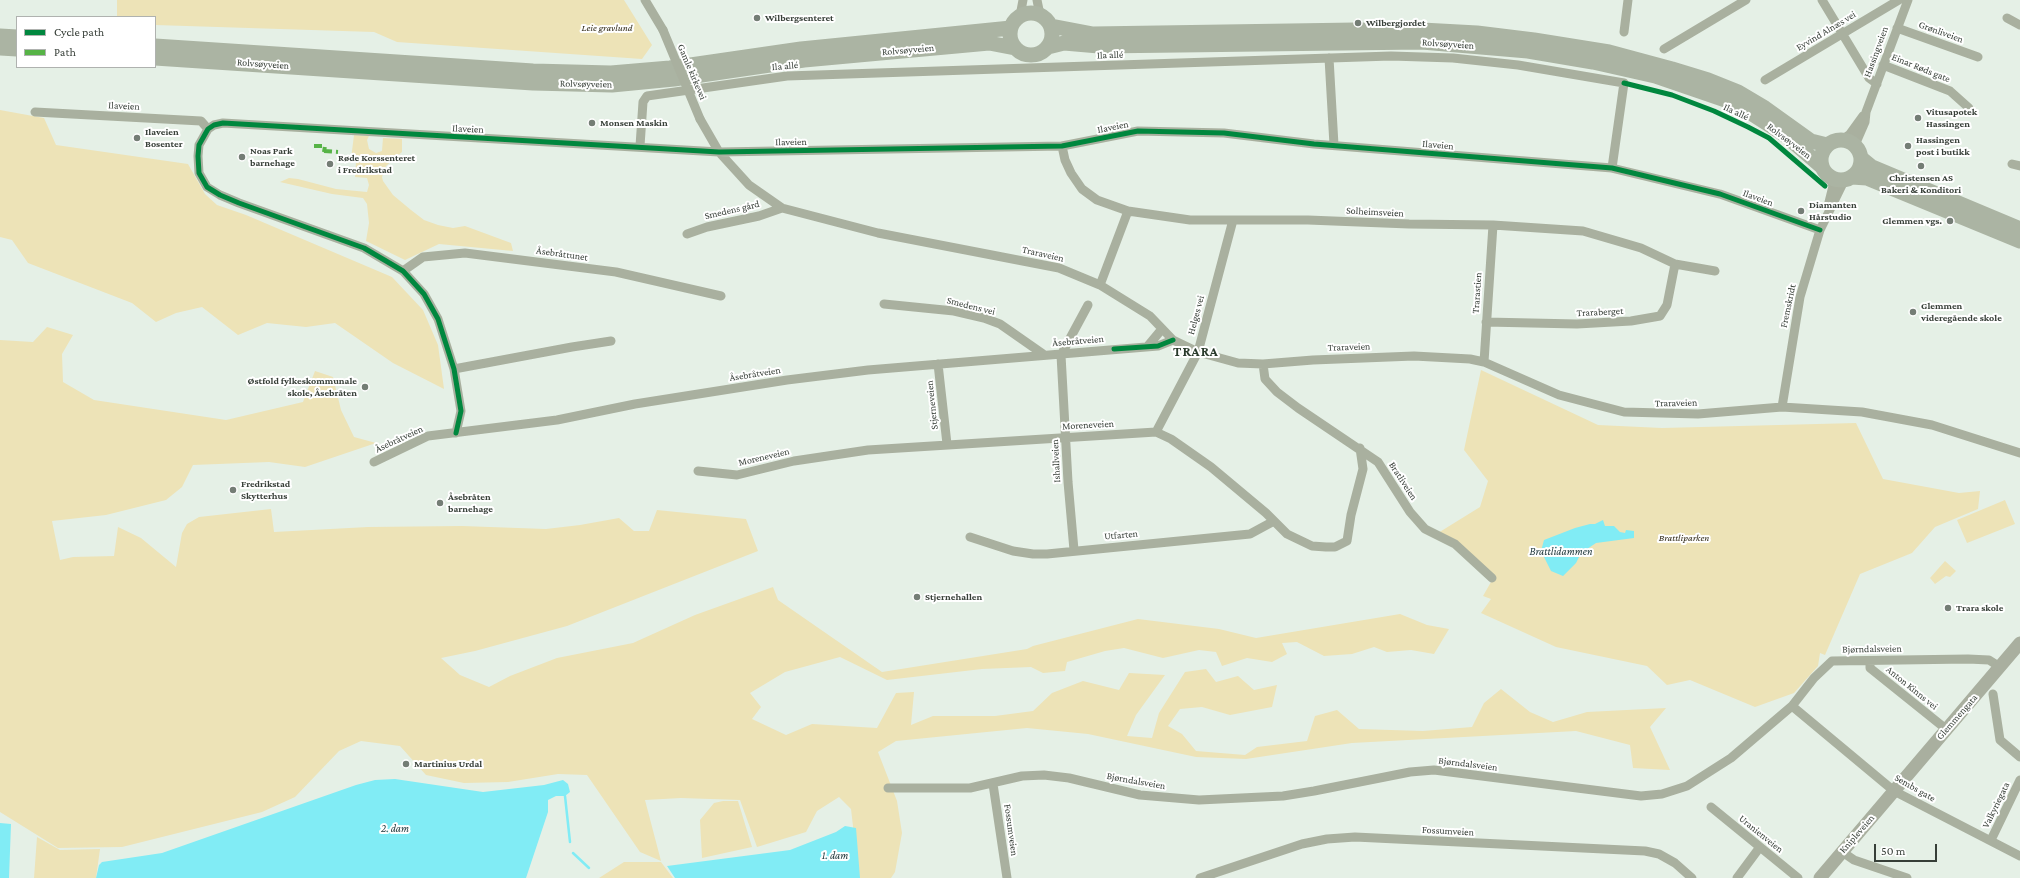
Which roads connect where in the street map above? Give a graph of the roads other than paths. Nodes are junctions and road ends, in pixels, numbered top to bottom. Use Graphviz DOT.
graph roads {
  1 [pos="645,0"];
  2 [pos="1023,0"];
  3 [pos="1037,0"];
  4 [pos="1628,0"];
  5 [pos="1746,0"];
  6 [pos="1822,0"];
  7 [pos="1899,0"];
  8 [pos="1908,0"];
  9 [pos="2007,18"];
  10 [pos="1046,21"];
  11 [pos="1016,22"];
  12 [pos="2020,25"];
  13 [pos="1897,28"];
  14 [pos="1624,32"];
  15 [pos="1842,33"];
  16 [pos="0,36"];
  17 [pos="16,37"];
  18 [pos="156,46"];
  19 [pos="1048,47"];
  20 [pos="0,48"];
  21 [pos="1015,48"];
  22 [pos="16,49"];
  23 [pos="1664,49"];
  24 [pos="1978,57"];
  25 [pos="156,58"];
  26 [pos="1329,58"];
  27 [pos="1883,65"];
  28 [pos="1765,80"];
  29 [pos="1877,84"];
  30 [pos="1969,108"];
  31 [pos="35,112"];
  32 [pos="1866,112"];
  33 [pos="208,128"];
  34 [pos="1334,145"];
  35 [pos="1827,145"];
  36 [pos="640,146"];
  37 [pos="1062,146"];
  38 [pos="1853,148"];
  39 [pos="719,152"];
  40 [pos="1821,166"];
  41 [pos="1612,168"];
  42 [pos="1842,179"];
  43 [pos="782,208"];
  44 [pos="1128,211"];
  45 [pos="1828,214"];
  46 [pos="1233,220"];
  47 [pos="1493,225"];
  48 [pos="2020,229"];
  49 [pos="1820,230"];
  50 [pos="687,234"];
  51 [pos="2020,241"];
  52 [pos="1675,264"];
  53 [pos="403,271"];
  54 [pos="1716,271"];
  55 [pos="1100,285"];
  56 [pos="721,296"];
  57 [pos="884,304"];
  58 [pos="1088,305"];
  59 [pos="1486,322"];
  60 [pos="1162,329"];
  61 [pos="1173,340"];
  62 [pos="611,341"];
  63 [pos="1147,347"];
  64 [pos="1198,352"];
  65 [pos="1043,354"];
  66 [pos="1061,355"];
  67 [pos="1484,362"];
  68 [pos="938,364"];
  69 [pos="1263,364"];
  70 [pos="454,369"];
  71 [pos="1782,407"];
  72 [pos="1156,432"];
  73 [pos="456,433"];
  74 [pos="1066,437"];
  75 [pos="947,444"];
  76 [pos="1360,448"];
  77 [pos="2020,453"];
  78 [pos="374,462"];
  79 [pos="698,471"];
  80 [pos="1274,521"];
  81 [pos="970,537"];
  82 [pos="1074,550"];
  83 [pos="1492,578"];
  84 [pos="2020,643"];
  85 [pos="1870,661"];
  86 [pos="2000,667"];
  87 [pos="1992,694"];
  88 [pos="1792,706"];
  89 [pos="1946,729"];
  90 [pos="2020,757"];
  91 [pos="2020,780"];
  92 [pos="993,784"];
  93 [pos="888,788"];
  94 [pos="1894,791"];
  95 [pos="1711,807"];
  96 [pos="1991,840"];
  97 [pos="1760,847"];
  98 [pos="1841,851"];
  99 [pos="2020,856"];
  100 [pos="1007,878"];
  101 [pos="1200,878"];
  102 [pos="1692,878"];
  103 [pos="1737,878"];
  104 [pos="1798,878"];
  105 [pos="1820,878"];
  106 [pos="1907,878"];
  1 -- 39 [label="street, Gamle kirkevei, bridge"];
  2 -- 11 [label="street"];
  3 -- 10 [label="street"];
  4 -- 14 [label="street"];
  5 -- 23 [label="street"];
  6 -- 15 [label="street"];
  7 -- 15 [label="street, Eyvind Alnæs vei"];
  8 -- 13 [label="street, Hassingveien"];
  9 -- 12 [label="street"];
  10 -- 11 [label="main road"];
  10 -- 19 [label="main road"];
  10 -- 35 [label="main road, Rolvsøyveien"];
  11 -- 18 [label="main road, Rolvsøyveien"];
  11 -- 21 [label="main road"];
  13 -- 24 [label="street, Grønliveien"];
  13 -- 27 [label="street, Hassingveien"];
  15 -- 28 [label="street, Eyvind Alnæs vei"];
  15 -- 29 [label="street"];
  16 -- 17 [label="main road"];
  19 -- 21 [label="main road"];
  19 -- 40 [label="main road, Rolvsøyveien"];
  20 -- 22 [label="main road"];
  21 -- 25 [label="main road, Rolvsøyveien"];
  26 -- 34 [label="street"];
  26 -- 36 [label="street, Ila allé"];
  26 -- 41 [label="street, Ila allé"];
  27 -- 29 [label="street, Hassingveien"];
  27 -- 30 [label="street, Einar Røds gate"];
  29 -- 32 [label="street, Hassingveien"];
  31 -- 33 [label="street, Ilaveien"];
  32 -- 38 [label="street, Hassingveien"];
  32 -- 38 [label="street, Hassingveien"];
  33 -- 36 [label="street, Ilaveien"];
  33 -- 53 [label="street"];
  34 -- 37 [label="street, Ilaveien"];
  34 -- 41 [label="street, Ilaveien"];
  35 -- 38 [label="main road"];
  35 -- 40 [label="main road"];
  36 -- 39 [label="street, Ilaveien"];
  37 -- 39 [label="street, Ilaveien"];
  37 -- 44 [label="street, Solheimsveien"];
  38 -- 42 [label="main road"];
  38 -- 48 [label="main road"];
  39 -- 43 [label="street, Traraveien"];
  40 -- 42 [label="main road"];
  41 -- 49 [label="street, Ilaveien"];
  42 -- 45 [label="street, Fremskridt"];
  42 -- 45 [label="street, Fremskridt"];
  42 -- 51 [label="main road"];
  43 -- 50 [label="street, Smedens gård"];
  43 -- 55 [label="street, Traraveien"];
  44 -- 46 [label="street, Solheimsveien"];
  44 -- 55 [label="street"];
  45 -- 49 [label="street, Fremskridt"];
  46 -- 47 [label="street, Solheimsveien"];
  46 -- 64 [label="street, Helges vei"];
  47 -- 52 [label="street, Solheimsveien"];
  47 -- 59 [label="street, Trarastien"];
  49 -- 71 [label="street, Fremskridt"];
  52 -- 54 [label="street, Solheimsveien"];
  52 -- 59 [label="street, Traraberget"];
  53 -- 56 [label="street, Åsebråttunet"];
  53 -- 70 [label="street"];
  55 -- 60 [label="street, Traraveien"];
  57 -- 65 [label="street, Smedens vei"];
  58 -- 66 [label="street"];
  59 -- 67 [label="street, Trarastien"];
  60 -- 61 [label="street, Traraveien"];
  60 -- 63 [label="street"];
  61 -- 63 [label="street, Åsebråtveien"];
  61 -- 64 [label="street, Traraveien"];
  62 -- 70 [label="street"];
  63 -- 66 [label="street, Åsebråtveien"];
  64 -- 69 [label="street, Traraveien"];
  64 -- 72 [label="street, Helges vei"];
  65 -- 66 [label="street, Åsebråtveien"];
  65 -- 68 [label="street, Åsebråtveien"];
  66 -- 74 [label="street, Ishallveien"];
  67 -- 69 [label="street, Traraveien"];
  67 -- 71 [label="street, Traraveien"];
  68 -- 73 [label="street, Åsebråtveien"];
  68 -- 75 [label="street, Stjerneveien"];
  69 -- 76 [label="street, Bratliveien"];
  70 -- 73 [label="street"];
  71 -- 77 [label="street, Traraveien"];
  72 -- 74 [label="street, Moreneveien"];
  72 -- 80 [label="street, Moreneveien"];
  73 -- 78 [label="street, Åsebråtveien"];
  74 -- 75 [label="street, Moreneveien"];
  74 -- 82 [label="street, Ishallveien"];
  75 -- 79 [label="street, Moreneveien"];
  76 -- 80 [label="street, Moreneveien"];
  76 -- 83 [label="street, Bratliveien"];
  80 -- 82 [label="street, Utfarten"];
  81 -- 82 [label="street, Utfarten"];
  84 -- 86 [label="street, Glemmengata"];
  85 -- 86 [label="street, Bjørndalsveien"];
  85 -- 88 [label="street, Bjørndalsveien"];
  85 -- 89 [label="street, Anton Kinns vei"];
  86 -- 89 [label="street, Glemmengata"];
  87 -- 90 [label="street"];
  88 -- 92 [label="street, Bjørndalsveien"];
  88 -- 94 [label="street, Sembs gate"];
  89 -- 94 [label="street, Glemmengata"];
  91 -- 96 [label="street, Valkyriegata"];
  92 -- 93 [label="street, Bjørndalsveien"];
  92 -- 100 [label="street, Fossumveien"];
  94 -- 96 [label="street, Sembs gate"];
  94 -- 98 [label="street, Knipleveien"];
  95 -- 97 [label="street, Uranienveien"];
  96 -- 99 [label="street, Sembs gate"];
  97 -- 103 [label="street"];
  97 -- 104 [label="street, Uranienveien"];
  98 -- 105 [label="street, Knipleveien"];
  98 -- 106 [label="street"];
  101 -- 102 [label="street, Fossumveien"];
}
